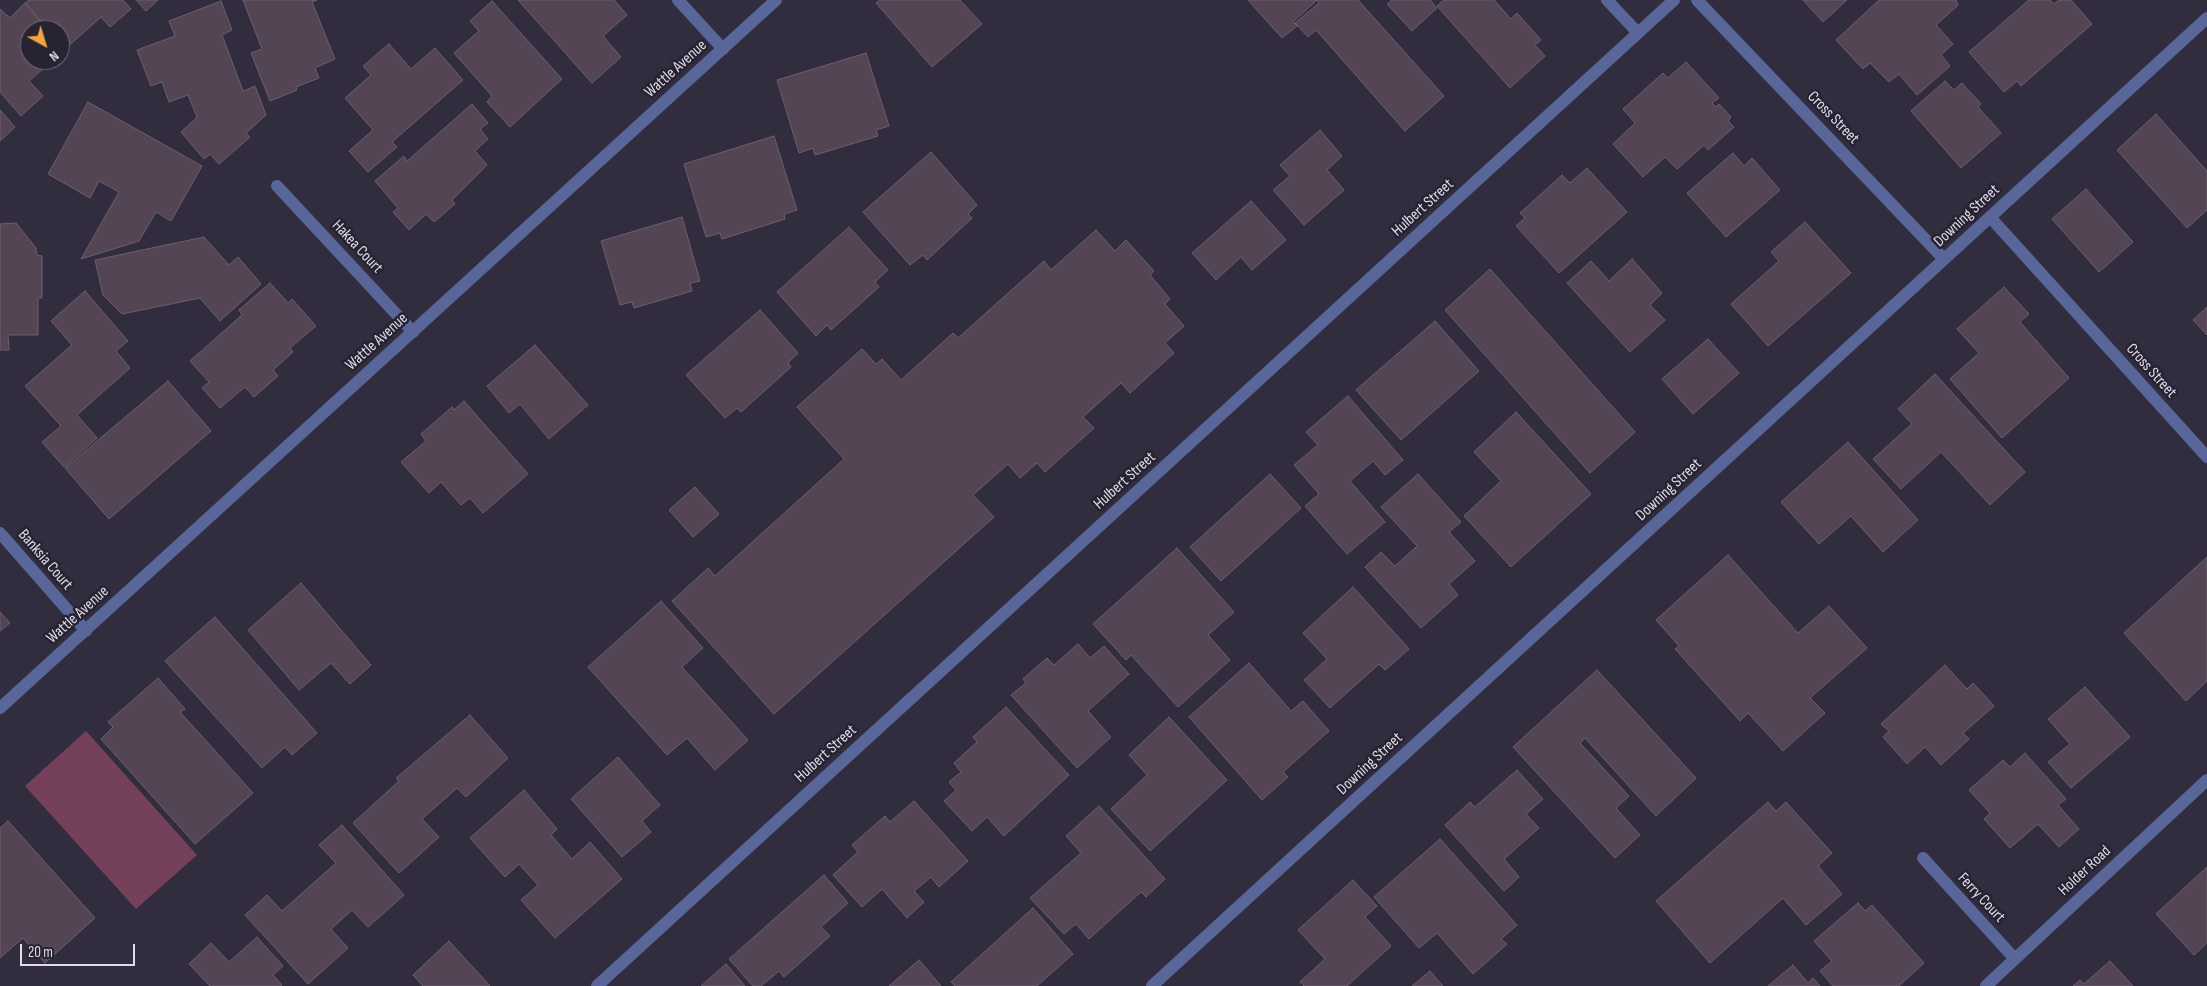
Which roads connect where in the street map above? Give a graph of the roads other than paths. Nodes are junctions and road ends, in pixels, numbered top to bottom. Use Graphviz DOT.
graph roads {
  1 [pos="678,0"];
  2 [pos="776,0"];
  3 [pos="1607,0"];
  4 [pos="1674,0"];
  5 [pos="1697,0"];
  6 [pos="2207,18"];
  7 [pos="1638,33"];
  8 [pos="723,49"];
  9 [pos="277,186"];
  10 [pos="1990,217"];
  11 [pos="1944,259"];
  12 [pos="413,332"];
  13 [pos="2207,457"];
  14 [pos="0,533"];
  15 [pos="86,631"];
  16 [pos="0,708"];
  17 [pos="2207,780"];
  18 [pos="1923,858"];
  19 [pos="2015,959"];
  20 [pos="597,986"];
  21 [pos="1152,986"];
  22 [pos="1986,986"];
  1 -- 8 [label="street"];
  2 -- 8 [label="street, Wattle Avenue"];
  3 -- 7 [label="street"];
  4 -- 7 [label="street, Hulbert Street"];
  5 -- 11 [label="street, Cross Street"];
  6 -- 10 [label="street, Downing Street"];
  7 -- 20 [label="street, Hulbert Street"];
  8 -- 12 [label="street, Wattle Avenue"];
  9 -- 12 [label="street, Hakea Court"];
  10 -- 11 [label="street, Downing Street"];
  10 -- 13 [label="street, Cross Street"];
  11 -- 21 [label="street, Downing Street"];
  12 -- 15 [label="street, Wattle Avenue"];
  14 -- 15 [label="street, Banksia Court"];
  15 -- 16 [label="street, Wattle Avenue"];
  17 -- 19 [label="street, Holder Road"];
  18 -- 19 [label="street, Ferry Court"];
  19 -- 22 [label="street, Holder Road"];
}
